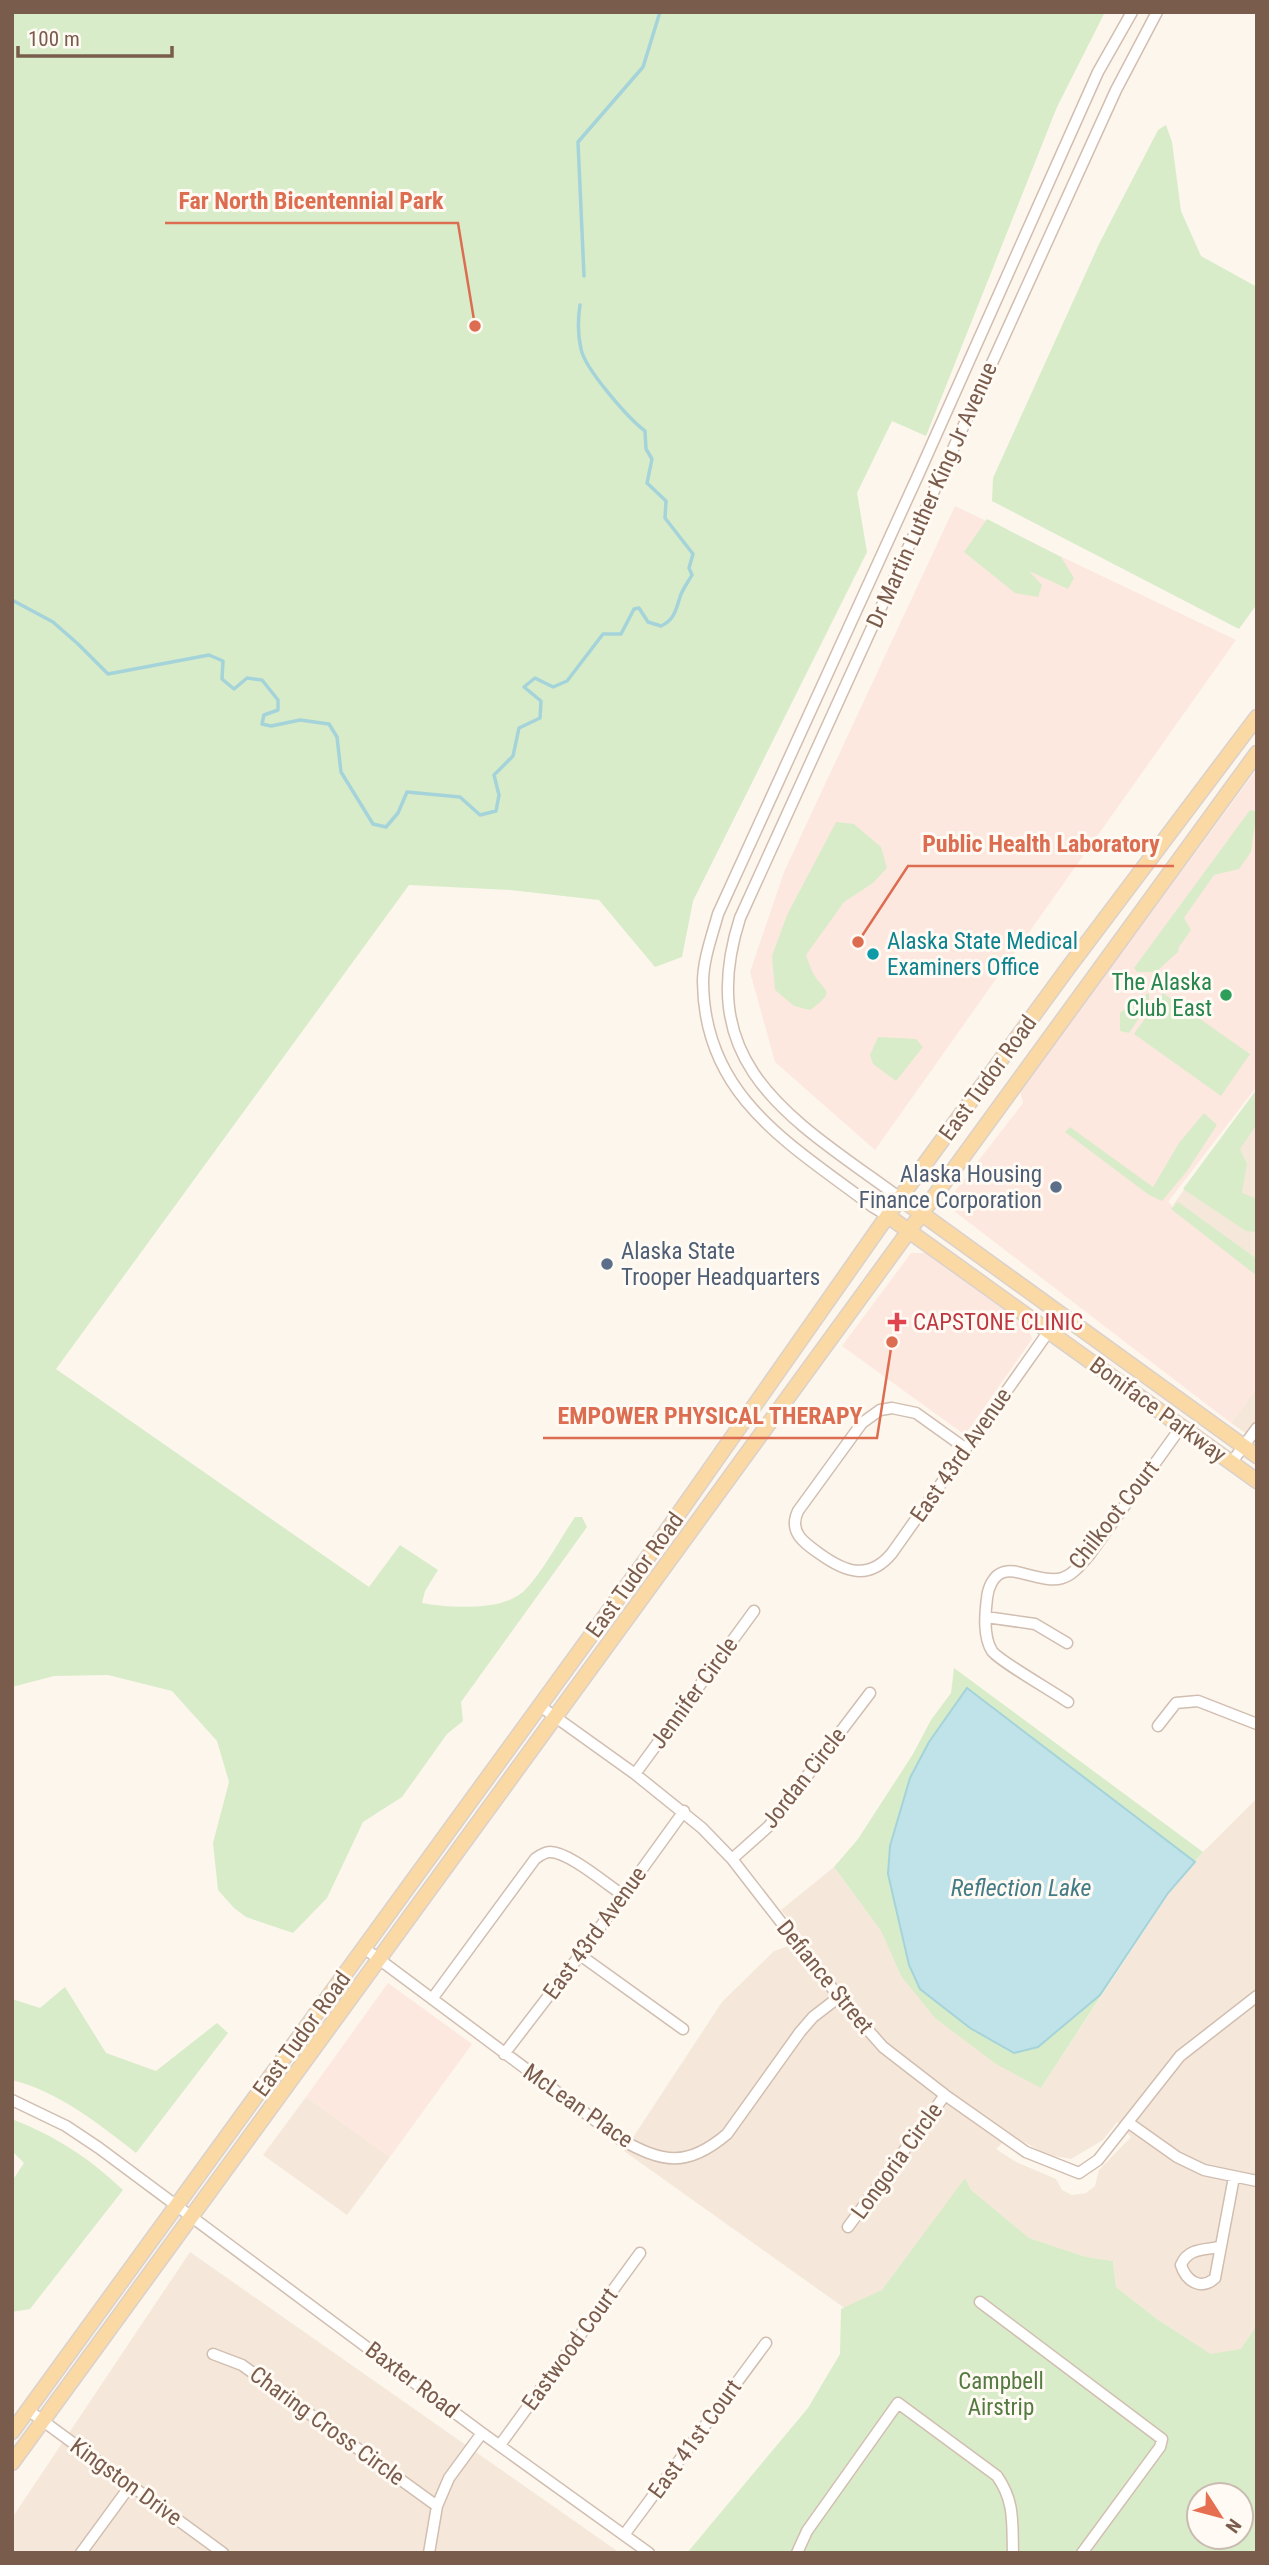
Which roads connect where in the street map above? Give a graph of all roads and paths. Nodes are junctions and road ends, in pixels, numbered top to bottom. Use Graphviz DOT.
graph roads {
  1 [pos="1132,12"];
  2 [pos="1157,12"];
  3 [pos="1255,721"];
  4 [pos="1257,753"];
  5 [pos="900,1198"];
  6 [pos="922,1214"];
  7 [pos="888,1216"];
  8 [pos="910,1231"];
  9 [pos="1049,1331"];
  10 [pos="1181,1427"];
  11 [pos="1257,1428"];
  12 [pos="1243,1446"];
  13 [pos="965,1448"];
  14 [pos="1257,1456"];
  15 [pos="1231,1463"];
  16 [pos="1257,1481"];
  17 [pos="754,1611"];
  18 [pos="986,1617"];
  19 [pos="1067,1643"];
  20 [pos="870,1693"];
  21 [pos="1068,1702"];
  22 [pos="540,1706"];
  23 [pos="555,1717"];
  24 [pos="1257,1724"];
  25 [pos="1158,1727"];
  26 [pos="635,1774"];
  27 [pos="684,1811"];
  28 [pos="732,1859"];
  29 [pos="623,1895"];
  30 [pos="364,1948"];
  31 [pos="580,1955"];
  32 [pos="379,1959"];
  33 [pos="1257,1996"];
  34 [pos="839,1997"];
  35 [pos="432,1999"];
  36 [pos="682,2029"];
  37 [pos="504,2054"];
  38 [pos="945,2095"];
  39 [pos="12,2100"];
  40 [pos="1129,2123"];
  41 [pos="1234,2177"];
  42 [pos="1257,2181"];
  43 [pos="177,2205"];
  44 [pos="192,2216"];
  45 [pos="848,2227"];
  46 [pos="1220,2247"];
  47 [pos="640,2253"];
  48 [pos="980,2301"];
  49 [pos="766,2343"];
  50 [pos="213,2354"];
  51 [pos="28,2410"];
  52 [pos="43,2421"];
  53 [pos="12,2432"];
  54 [pos="482,2433"];
  55 [pos="500,2445"];
  56 [pos="12,2463"];
  57 [pos="130,2486"];
  58 [pos="437,2505"];
  59 [pos="624,2535"];
  60 [pos="81,2553"];
  61 [pos="223,2553"];
  62 [pos="429,2553"];
  63 [pos="649,2553"];
  64 [pos="797,2553"];
  65 [pos="1013,2553"];
  66 [pos="1083,2553"];
  1 -- 7 [label="street, Dr Martin Luther King Jr Avenue"];
  2 -- 5 [label="street, Dr Martin Luther King Jr Avenue"];
  3 -- 5 [label="main road, East Tudor Road"];
  4 -- 6 [label="main road, East Tudor Road"];
  5 -- 6 [label="main road, Boniface Parkway"];
  5 -- 7 [label="main road, East Tudor Road"];
  6 -- 8 [label="main road, East Tudor Road"];
  6 -- 12 [label="main road, Boniface Parkway"];
  7 -- 8 [label="main road, Boniface Parkway"];
  7 -- 22 [label="main road, East Tudor Road"];
  8 -- 9 [label="main road, Boniface Parkway"];
  8 -- 23 [label="main road, East Tudor Road"];
  9 -- 10 [label="main road, Boniface Parkway"];
  9 -- 13 [label="street, East 43rd Avenue"];
  10 -- 15 [label="main road, Boniface Parkway"];
  10 -- 18 [label="street, Chilkoot Court"];
  11 -- 12 [label="street"];
  12 -- 14 [label="main road, Boniface Parkway"];
  12 -- 15 [label="street"];
  13 -- 13 [label="street, East 43rd Avenue"];
  15 -- 16 [label="main road, Boniface Parkway"];
  17 -- 26 [label="street, Jennifer Circle"];
  18 -- 19 [label="street"];
  18 -- 21 [label="street, Chilkoot Court"];
  20 -- 28 [label="street, Jordan Circle"];
  22 -- 23 [label="street, Defiance Street"];
  22 -- 30 [label="main road, East Tudor Road"];
  23 -- 26 [label="street, Defiance Street"];
  23 -- 32 [label="main road, East Tudor Road"];
  24 -- 25 [label="street"];
  26 -- 27 [label="street, Defiance Street"];
  27 -- 28 [label="street, Defiance Street"];
  27 -- 29 [label="street, East 43rd Avenue"];
  28 -- 34 [label="street, Defiance Street"];
  29 -- 31 [label="street, East 43rd Avenue"];
  29 -- 35 [label="street"];
  30 -- 32 [label="street, McLean Place"];
  30 -- 43 [label="main road, East Tudor Road"];
  31 -- 36 [label="street"];
  31 -- 37 [label="street, East 43rd Avenue"];
  32 -- 35 [label="street, McLean Place"];
  32 -- 44 [label="main road, East Tudor Road"];
  33 -- 40 [label="street"];
  34 -- 37 [label="street, McLean Place"];
  34 -- 38 [label="street, Defiance Street"];
  35 -- 37 [label="street, McLean Place"];
  38 -- 40 [label="street, Defiance Street"];
  38 -- 45 [label="street, Longoria Circle"];
  39 -- 43 [label="street, Baxter Road"];
  40 -- 41 [label="street"];
  41 -- 42 [label="street"];
  41 -- 46 [label="street"];
  43 -- 44 [label="street, Baxter Road"];
  43 -- 51 [label="main road, East Tudor Road"];
  44 -- 52 [label="main road, East Tudor Road"];
  44 -- 54 [label="street, Baxter Road"];
  47 -- 55 [label="street, Eastwood Court"];
  48 -- 66 [label="street"];
  49 -- 59 [label="street, East 41st Court"];
  50 -- 58 [label="street, Charing Cross Circle"];
  51 -- 52 [label="street, Kingston Drive"];
  51 -- 53 [label="main road, East Tudor Road"];
  52 -- 56 [label="main road, East Tudor Road"];
  52 -- 57 [label="street, Kingston Drive"];
  54 -- 55 [label="street, Baxter Road"];
  54 -- 58 [label="street"];
  55 -- 59 [label="street, Baxter Road"];
  57 -- 60 [label="street"];
  57 -- 61 [label="street, Kingston Drive"];
  58 -- 62 [label="street"];
  59 -- 63 [label="street, Baxter Road"];
  64 -- 65 [label="street"];
}
